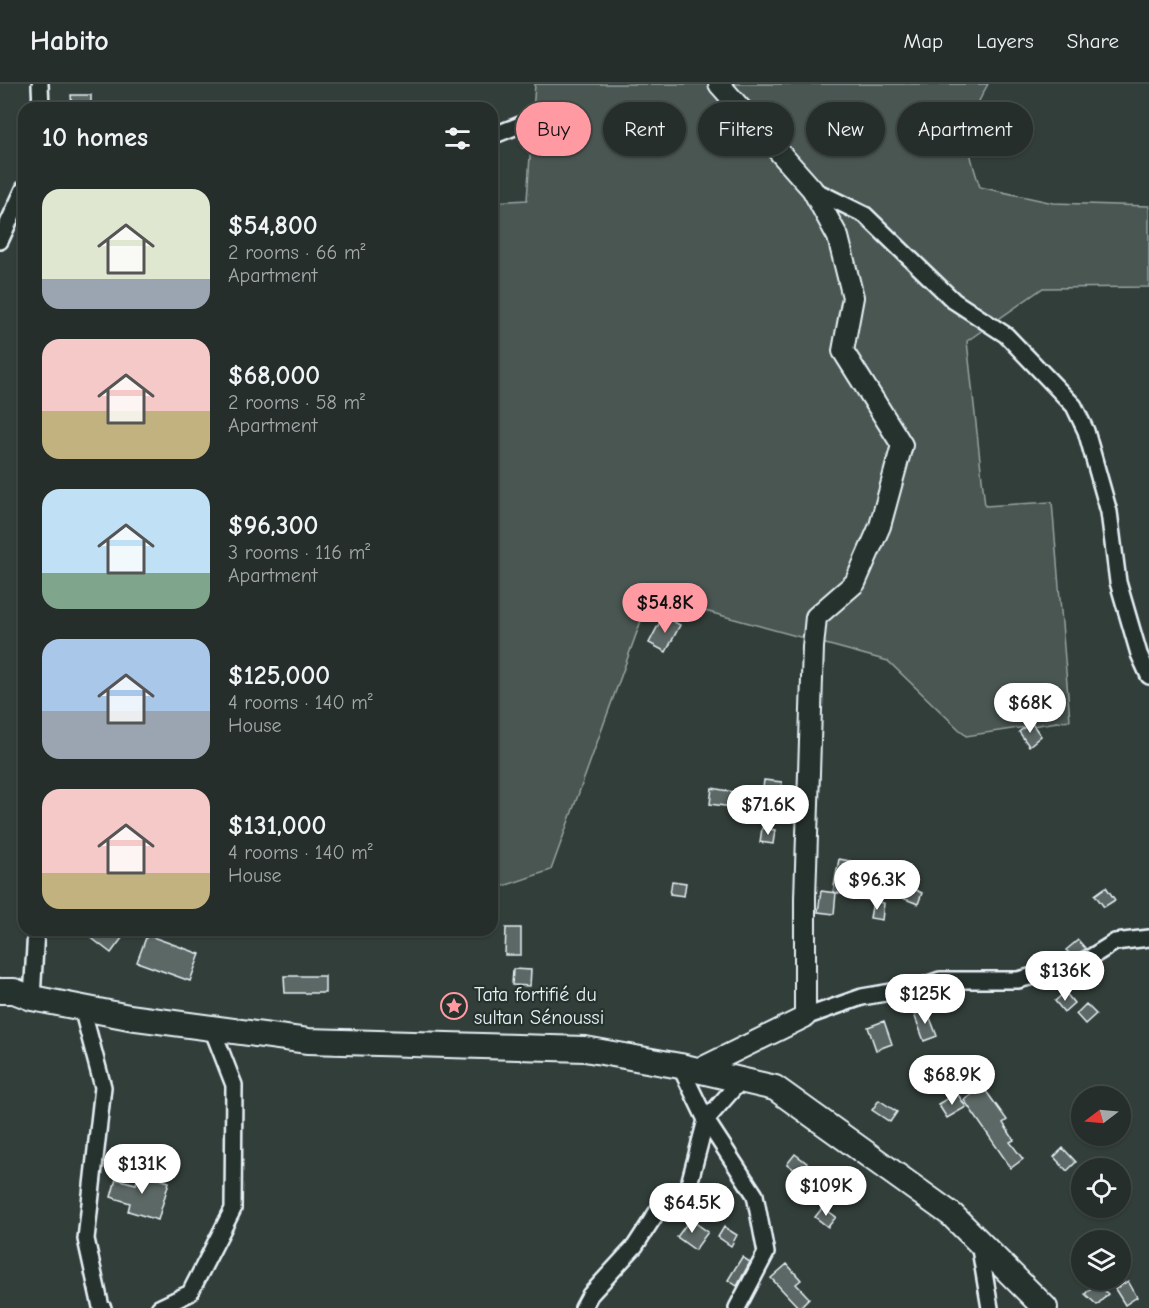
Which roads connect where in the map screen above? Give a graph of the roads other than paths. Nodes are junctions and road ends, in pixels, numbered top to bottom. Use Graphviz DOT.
graph roads {
  1 [pos="40,84"];
  2 [pos="719,84"];
  3 [pos="41,102"];
  4 [pos="516,127"];
  5 [pos="498,134"];
  6 [pos="812,189"];
  7 [pos="18,202"];
  8 [pos="0,241"];
  9 [pos="1149,676"];
  10 [pos="34,936"];
  11 [pos="1149,938"];
  12 [pos="12,990"];
  13 [pos="82,1008"];
  14 [pos="805,1017"];
  15 [pos="213,1031"];
  16 [pos="688,1068"];
  17 [pos="741,1080"];
  18 [pos="706,1120"];
  19 [pos="979,1242"];
  20 [pos="103,1308"];
  21 [pos="159,1308"];
  22 [pos="583,1308"];
  23 [pos="737,1308"];
  24 [pos="990,1308"];
  25 [pos="1046,1308"];
  1 -- 3 [label="street"];
  2 -- 6 [label="street"];
  4 -- 5 [label="street"];
  6 -- 9 [label="street"];
  6 -- 14 [label="street"];
  7 -- 8 [label="street"];
  10 -- 12 [label="street"];
  11 -- 14 [label="street"];
  12 -- 13 [label="main road"];
  13 -- 15 [label="main road"];
  13 -- 20 [label="street"];
  14 -- 16 [label="street"];
  15 -- 16 [label="main road"];
  15 -- 21 [label="street"];
  16 -- 17 [label="main road"];
  16 -- 18 [label="street"];
  17 -- 18 [label="street"];
  17 -- 19 [label="main road"];
  18 -- 22 [label="street"];
  18 -- 23 [label="street"];
  19 -- 24 [label="street"];
  19 -- 25 [label="main road"];
}
